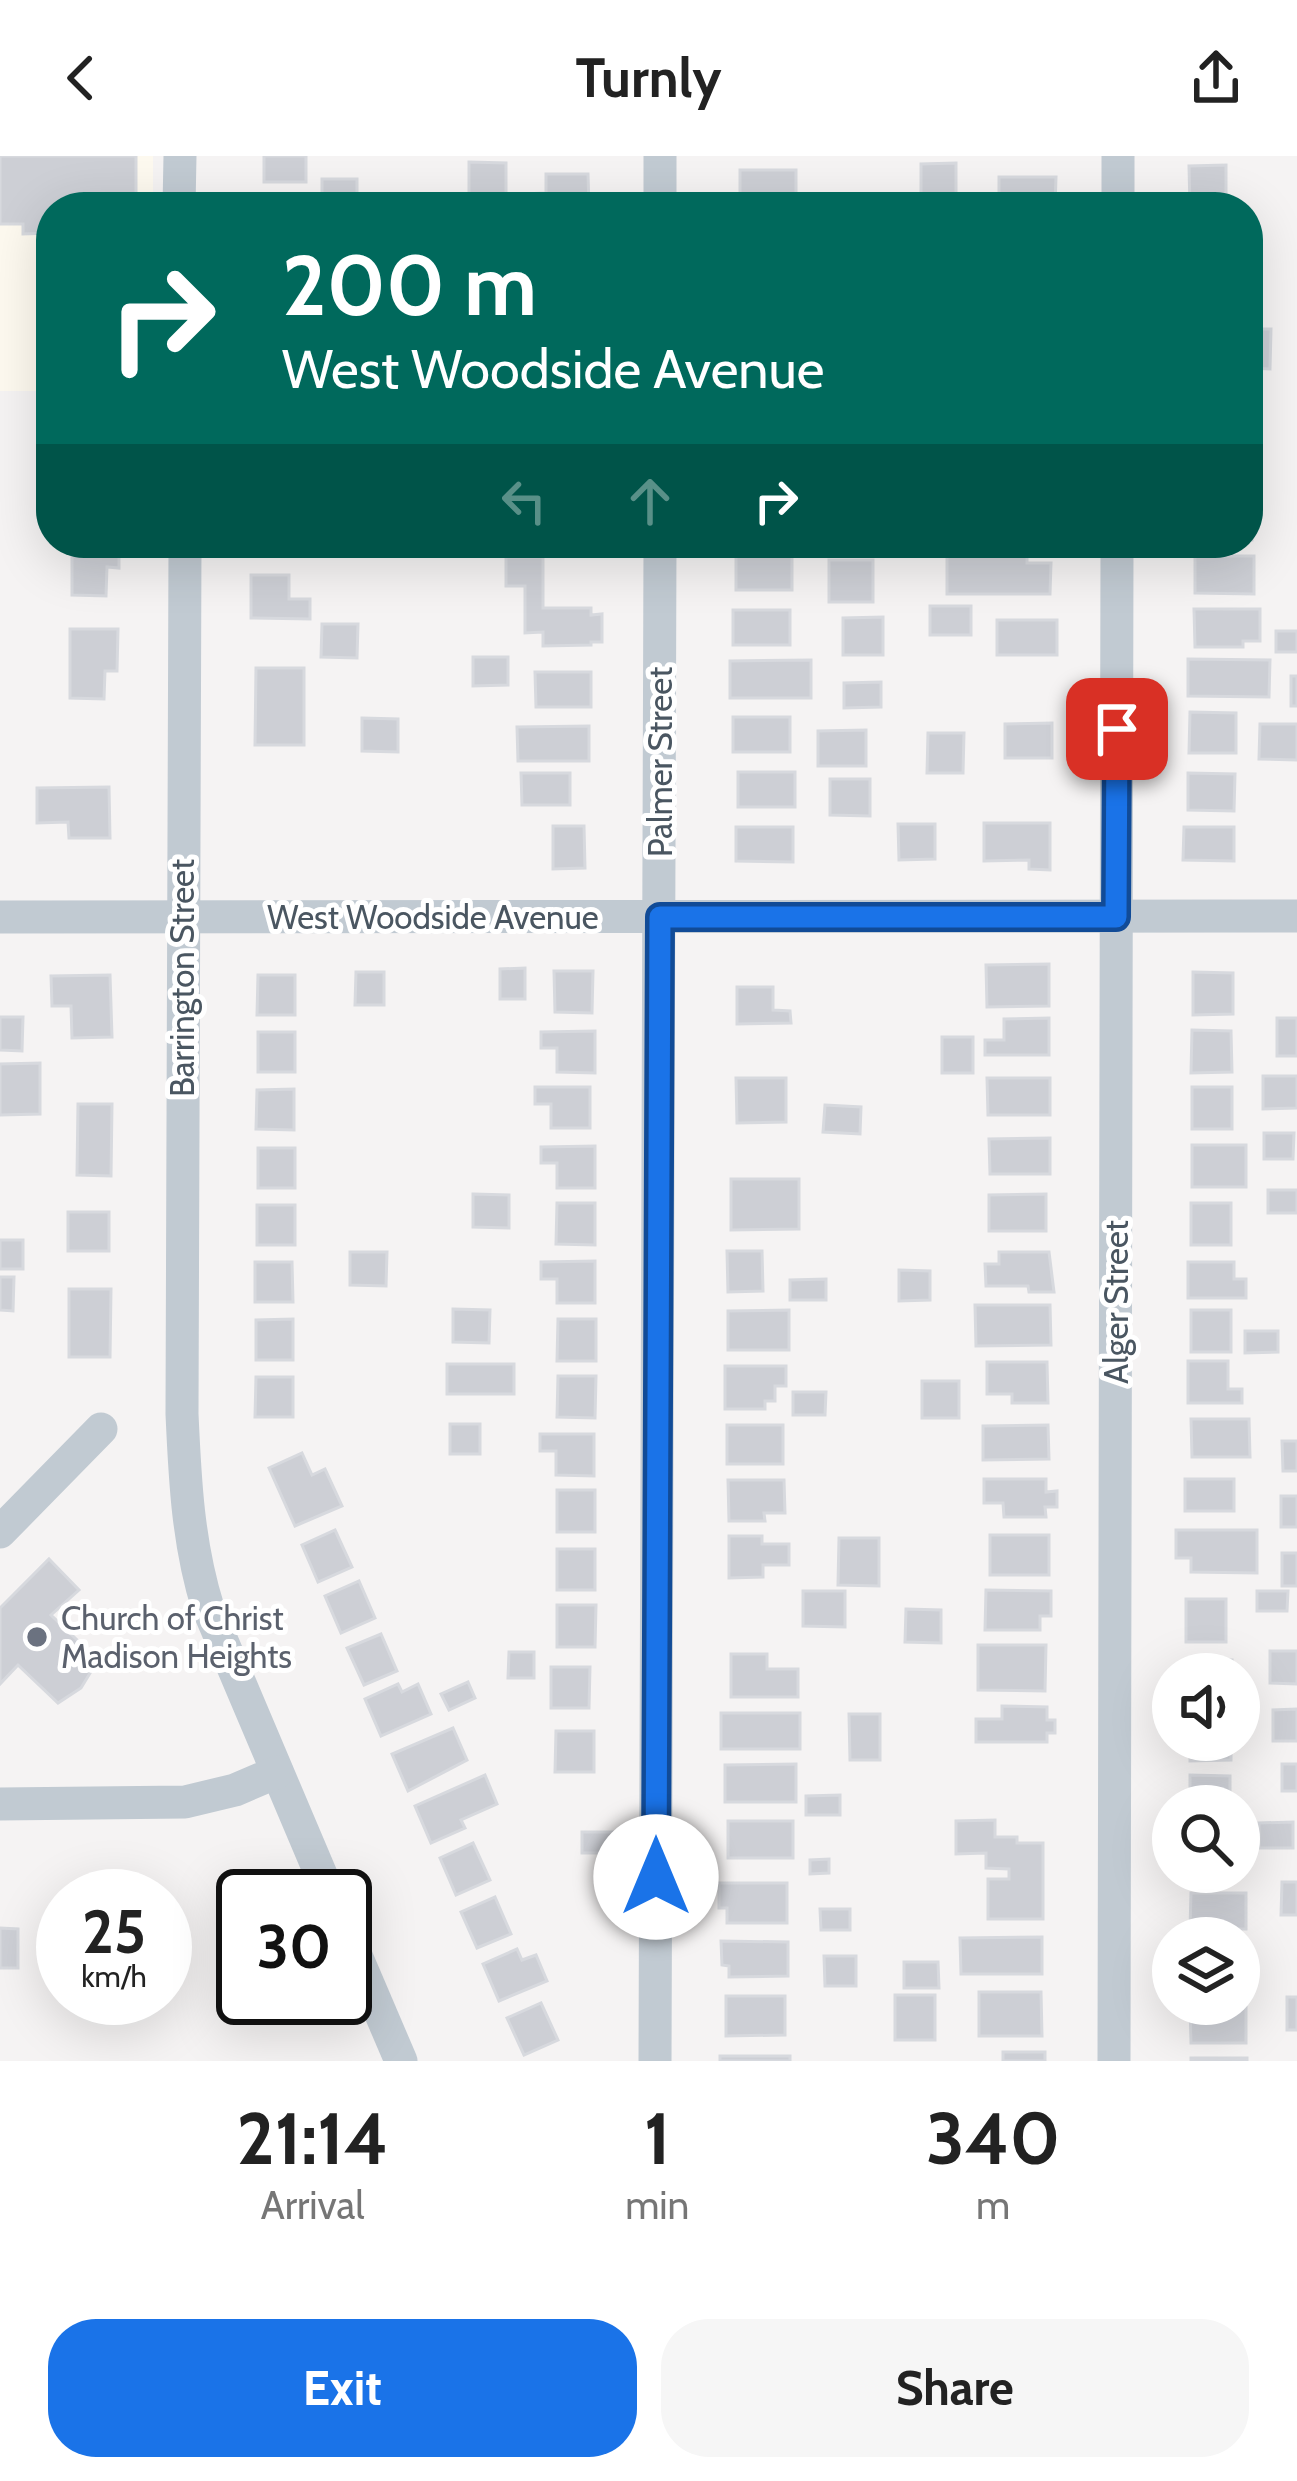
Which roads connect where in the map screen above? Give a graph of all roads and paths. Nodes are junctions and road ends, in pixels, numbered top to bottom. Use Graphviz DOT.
graph roads {
  1 [pos="180,156"];
  2 [pos="661,156"];
  3 [pos="1118,156"];
  4 [pos="179,192"];
  5 [pos="660,192"];
  6 [pos="1118,192"];
  7 [pos="185,558"];
  8 [pos="660,558"];
  9 [pos="1117,558"];
  10 [pos="1297,916"];
  11 [pos="0,917"];
  12 [pos="660,917"];
  13 [pos="1116,917"];
  14 [pos="183,918"];
  15 [pos="100,1429"];
  16 [pos="0,1532"];
  17 [pos="278,1772"];
  18 [pos="0,1804"];
  19 [pos="319,1869"];
  20 [pos="372,1993"];
  21 [pos="401,2061"];
  22 [pos="655,2061"];
  23 [pos="1114,2061"];
  1 -- 4 [label="street"];
  2 -- 5 [label="street"];
  3 -- 6 [label="street"];
  7 -- 14 [label="street, Barrington Street"];
  8 -- 12 [label="street, Palmer Street"];
  9 -- 13 [label="street, Alger Street"];
  10 -- 13 [label="street, West Woodside Avenue"];
  11 -- 14 [label="street, West Woodside Avenue"];
  12 -- 13 [label="street, West Woodside Avenue"];
  12 -- 14 [label="street, West Woodside Avenue"];
  12 -- 22 [label="street, Palmer Street"];
  13 -- 23 [label="street, Alger Street"];
  14 -- 17 [label="street, Barrington Street"];
  15 -- 16 [label="street"];
  17 -- 18 [label="street"];
  17 -- 19 [label="street, Barrington Street"];
  20 -- 21 [label="street"];
}
